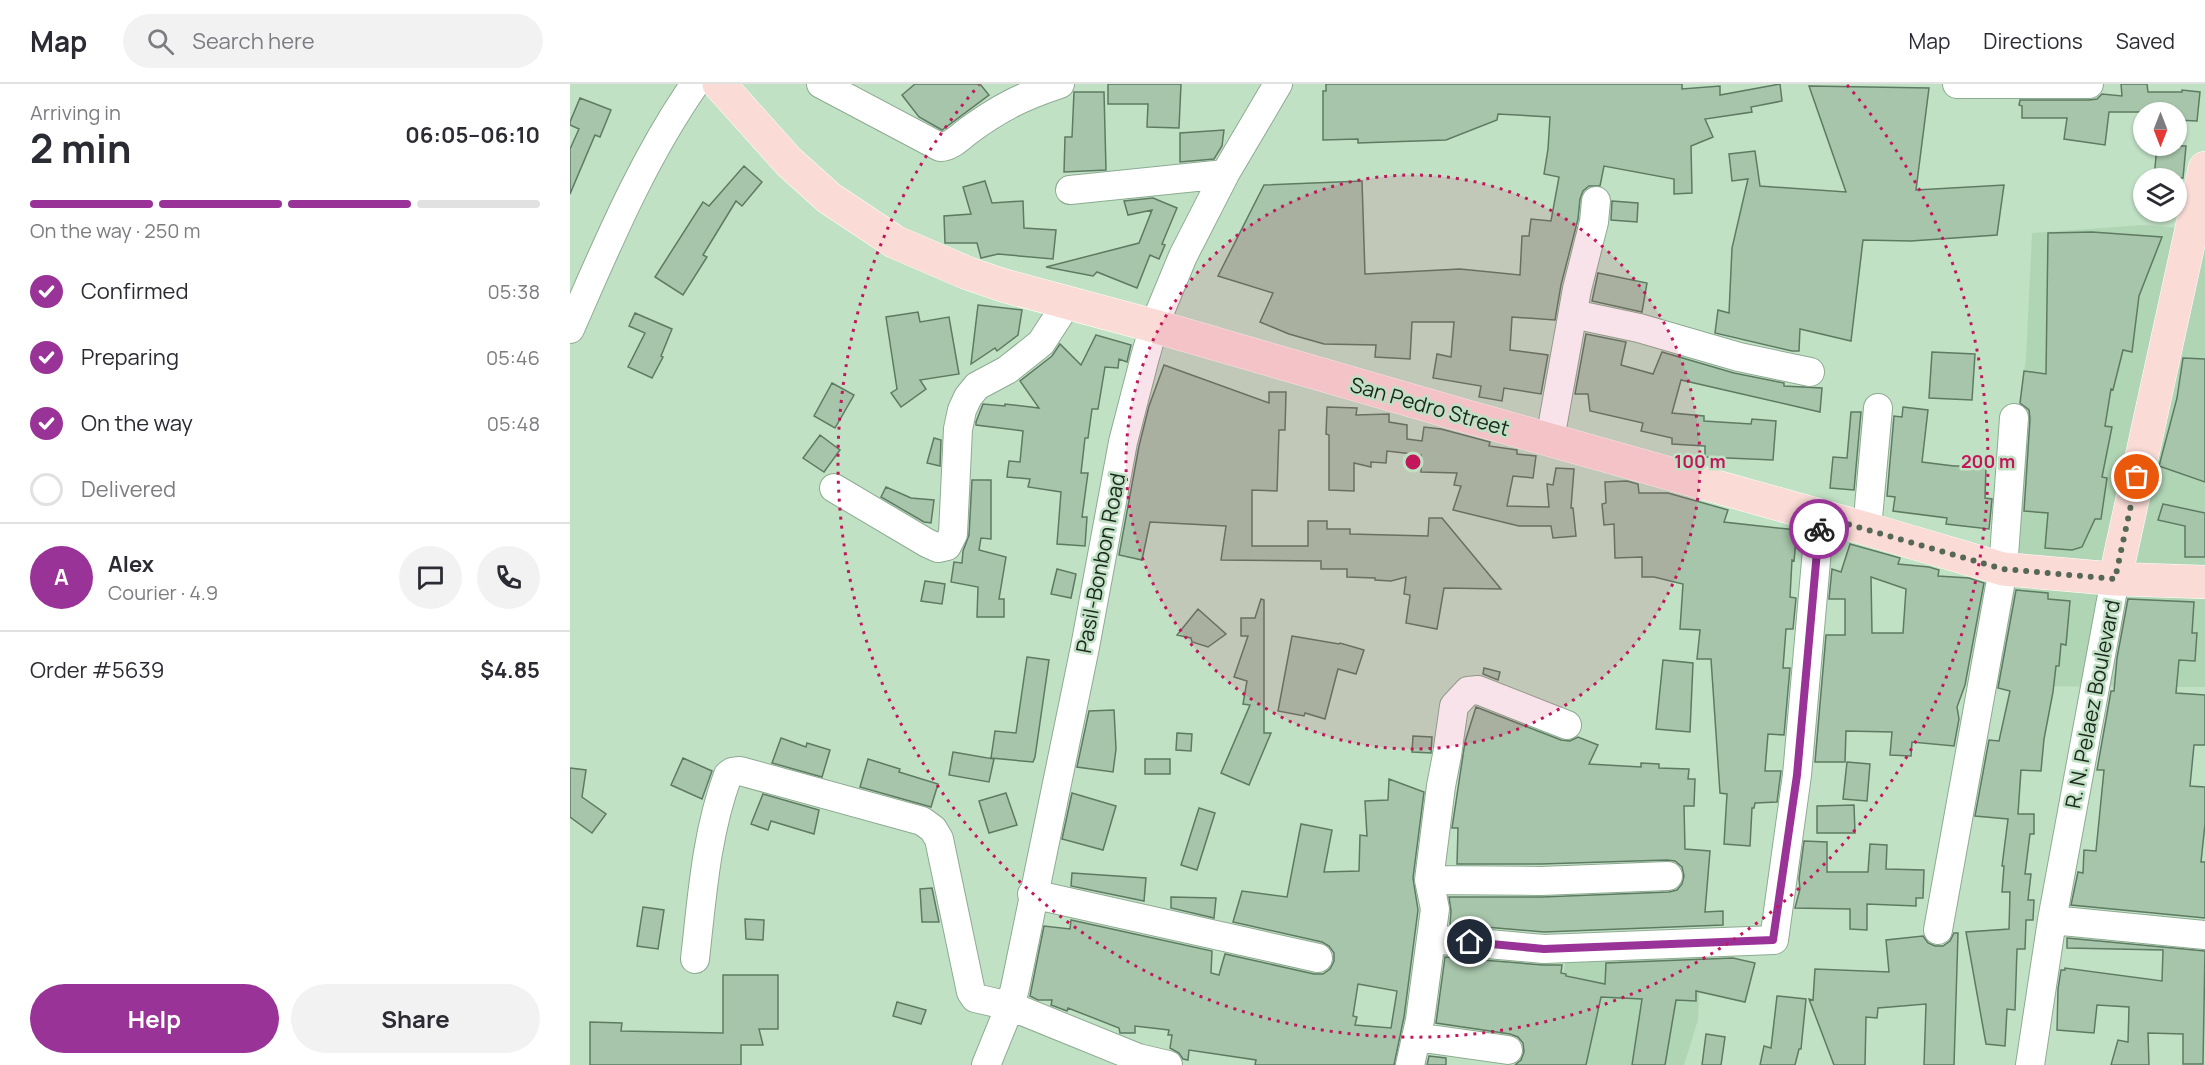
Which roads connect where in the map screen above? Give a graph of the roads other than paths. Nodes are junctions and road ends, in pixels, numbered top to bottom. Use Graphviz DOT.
graph roads {
  1 [pos="695,84"];
  2 [pos="719,84"];
  3 [pos="821,84"];
  4 [pos="1059,84"];
  5 [pos="1278,84"];
  6 [pos="1957,84"];
  7 [pos="2089,84"];
  8 [pos="2205,168"];
  9 [pos="1225,174"];
  10 [pos="1070,190"];
  11 [pos="1596,201"];
  12 [pos="1067,303"];
  13 [pos="1573,314"];
  14 [pos="1154,326"];
  15 [pos="570,329"];
  16 [pos="1810,372"];
  17 [pos="1878,408"];
  18 [pos="2014,418"];
  19 [pos="1550,439"];
  20 [pos="834,488"];
  21 [pos="1820,516"];
  22 [pos="1868,529"];
  23 [pos="2003,569"];
  24 [pos="2115,579"];
  25 [pos="2205,582"];
  26 [pos="1567,725"];
  27 [pos="1668,876"];
  28 [pos="1429,880"];
  29 [pos="1032,894"];
  30 [pos="2052,920"];
  31 [pos="1938,930"];
  32 [pos="2205,935"];
  33 [pos="1431,939"];
  34 [pos="1318,958"];
  35 [pos="695,959"];
  36 [pos="1010,1006"];
  37 [pos="1416,1037"];
  38 [pos="1508,1050"];
  39 [pos="986,1065"];
  40 [pos="1168,1065"];
  41 [pos="1410,1065"];
  42 [pos="2030,1065"];
  1 -- 15 [label="street"];
  2 -- 12 [label="main road, San Pedro Street"];
  3 -- 4 [label="street"];
  5 -- 9 [label="street, Pasil-Bonbon Road"];
  6 -- 7 [label="street"];
  8 -- 24 [label="main road, R. N. Pelaez Boulevard"];
  9 -- 10 [label="street"];
  9 -- 14 [label="street, Pasil-Bonbon Road"];
  11 -- 13 [label="street"];
  12 -- 14 [label="main road, San Pedro Street"];
  12 -- 20 [label="street"];
  13 -- 16 [label="street"];
  13 -- 19 [label="street"];
  14 -- 19 [label="main road, San Pedro Street"];
  14 -- 29 [label="street, Pasil-Bonbon Road"];
  17 -- 22 [label="street"];
  18 -- 23 [label="street"];
  19 -- 21 [label="main road, San Pedro Street"];
  21 -- 22 [label="main road, San Pedro Street"];
  21 -- 33 [label="street"];
  22 -- 23 [label="main road, San Pedro Street"];
  23 -- 24 [label="main road, San Pedro Street"];
  23 -- 31 [label="street"];
  24 -- 25 [label="main road, San Pedro Street"];
  24 -- 30 [label="street, R. N. Pelaez Boulevard"];
  26 -- 28 [label="street"];
  27 -- 28 [label="street"];
  28 -- 33 [label="street"];
  29 -- 34 [label="street"];
  29 -- 36 [label="street, Pasil-Bonbon Road"];
  30 -- 32 [label="street"];
  30 -- 42 [label="street, R. N. Pelaez Boulevard"];
  33 -- 37 [label="street"];
  35 -- 36 [label="street"];
  36 -- 39 [label="street, Pasil-Bonbon Road"];
  36 -- 40 [label="street"];
  37 -- 38 [label="street"];
  37 -- 41 [label="street"];
}
